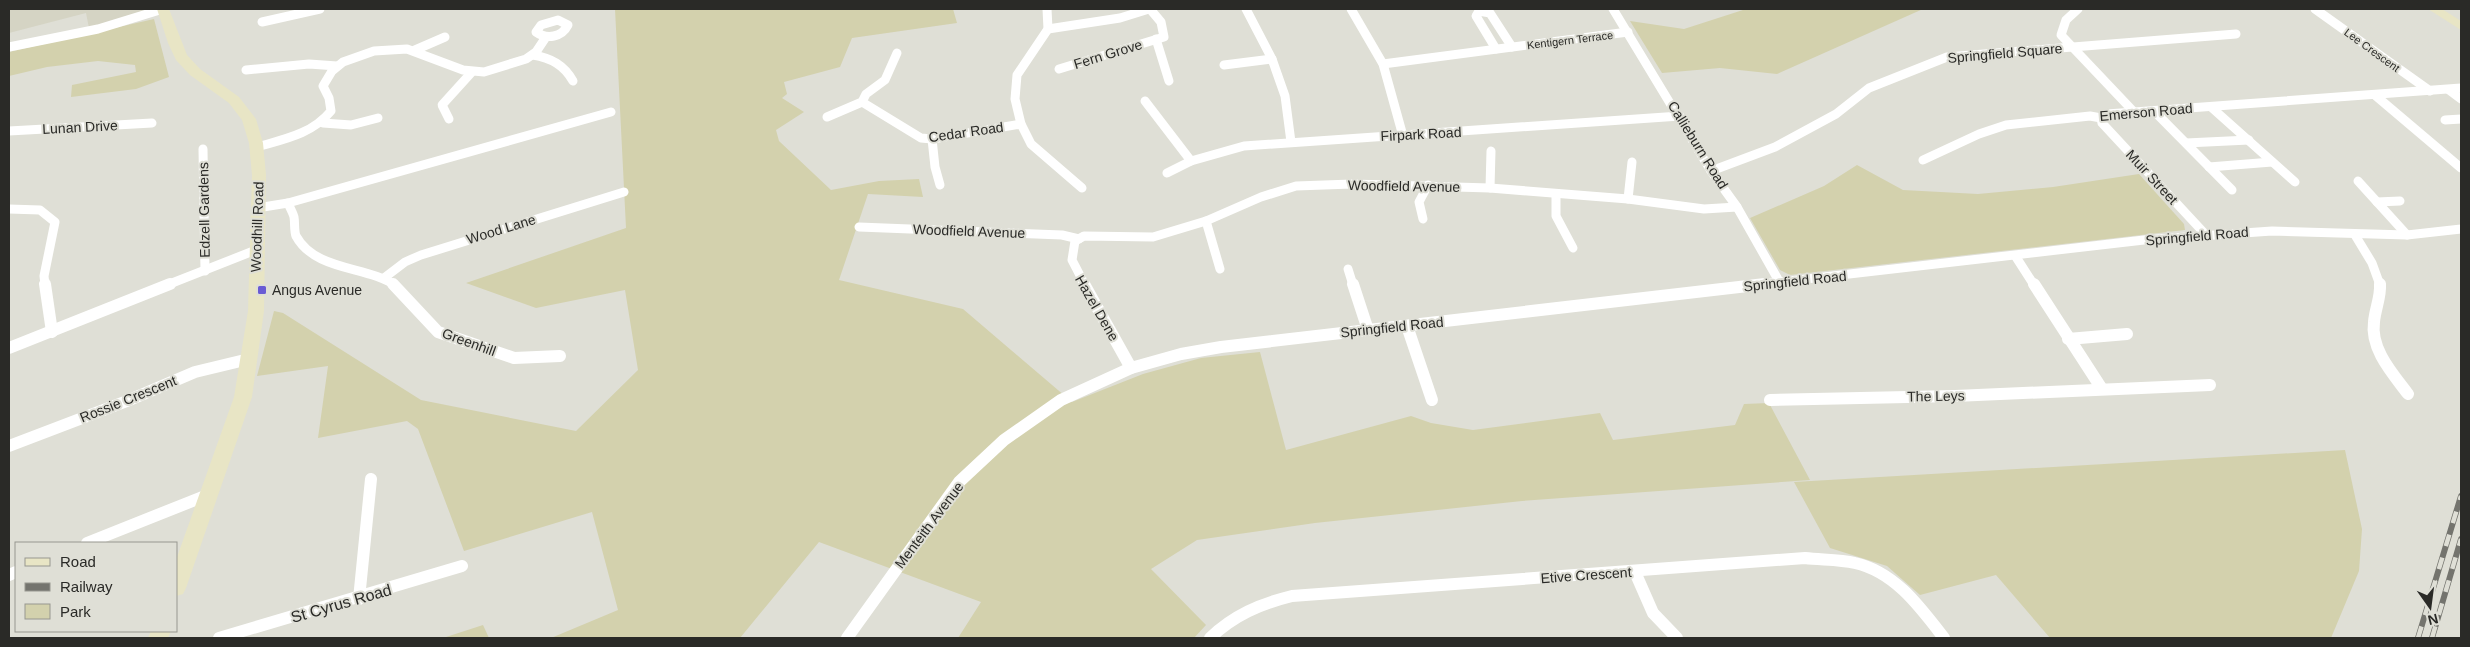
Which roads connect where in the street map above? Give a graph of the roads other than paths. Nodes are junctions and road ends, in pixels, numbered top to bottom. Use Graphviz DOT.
graph roads {
  1 [pos="163,9"];
  2 [pos="320,9"];
  3 [pos="1047,9"];
  4 [pos="1149,9"];
  5 [pos="1246,9"];
  6 [pos="1350,9"];
  7 [pos="1613,9"];
  8 [pos="2078,9"];
  9 [pos="2315,9"];
  10 [pos="2434,9"];
  11 [pos="262,22"];
  12 [pos="2461,26"];
  13 [pos="1048,29"];
  14 [pos="1628,32"];
  15 [pos="2236,34"];
  16 [pos="445,37"];
  17 [pos="546,37"];
  18 [pos="1156,39"];
  19 [pos="9,47"];
  20 [pos="1512,47"];
  21 [pos="2071,47"];
  22 [pos="1496,49"];
  23 [pos="415,50"];
  24 [pos="897,53"];
  25 [pos="533,56"];
  26 [pos="1272,59"];
  27 [pos="1224,64"];
  28 [pos="1382,64"];
  29 [pos="337,66"];
  30 [pos="1059,69"];
  31 [pos="246,70"];
  32 [pos="471,72"];
  33 [pos="573,81"];
  34 [pos="1169,81"];
  35 [pos="2461,88"];
  36 [pos="2449,90"];
  37 [pos="2430,91"];
  38 [pos="2376,96"];
  39 [pos="2461,99"];
  40 [pos="1145,101"];
  41 [pos="862,102"];
  42 [pos="2211,107"];
  43 [pos="2154,111"];
  44 [pos="611,112"];
  45 [pos="2134,112"];
  46 [pos="1680,116"];
  47 [pos="827,117"];
  48 [pos="378,118"];
  49 [pos="2101,118"];
  50 [pos="449,119"];
  51 [pos="2461,119"];
  52 [pos="2445,120"];
  53 [pos="152,123"];
  54 [pos="323,123"];
  55 [pos="1021,124"];
  56 [pos="9,131"];
  57 [pos="1403,136"];
  58 [pos="932,139"];
  59 [pos="2249,140"];
  60 [pos="1291,142"];
  61 [pos="2186,143"];
  62 [pos="257,147"];
  63 [pos="203,149"];
  64 [pos="1491,151"];
  65 [pos="1191,160"];
  66 [pos="1923,160"];
  67 [pos="1632,162"];
  68 [pos="2272,162"];
  69 [pos="2209,167"];
  70 [pos="2461,168"];
  71 [pos="1711,171"];
  72 [pos="1167,173"];
  73 [pos="2358,181"];
  74 [pos="2295,182"];
  75 [pos="940,185"];
  76 [pos="1428,185"];
  77 [pos="1082,188"];
  78 [pos="1490,188"];
  79 [pos="2232,190"];
  80 [pos="624,192"];
  81 [pos="1556,194"];
  82 [pos="1628,199"];
  83 [pos="2400,201"];
  84 [pos="2377,202"];
  85 [pos="288,204"];
  86 [pos="1737,207"];
  87 [pos="257,208"];
  88 [pos="9,209"];
  89 [pos="1423,219"];
  90 [pos="1206,221"];
  91 [pos="859,227"];
  92 [pos="2461,229"];
  93 [pos="2206,235"];
  94 [pos="2355,235"];
  95 [pos="2407,236"];
  96 [pos="1076,242"];
  97 [pos="1573,248"];
  98 [pos="256,250"];
  99 [pos="2016,257"];
  100 [pos="1220,269"];
  101 [pos="1348,269"];
  102 [pos="205,271"];
  103 [pos="384,278"];
  104 [pos="1780,283"];
  105 [pos="1407,326"];
  106 [pos="1368,330"];
  107 [pos="52,332"];
  108 [pos="2126,334"];
  109 [pos="2068,339"];
  110 [pos="9,348"];
  111 [pos="560,356"];
  112 [pos="250,359"];
  113 [pos="1132,368"];
  114 [pos="2210,385"];
  115 [pos="2102,389"];
  116 [pos="2408,394"];
  117 [pos="1432,400"];
  118 [pos="1770,400"];
  119 [pos="9,446"];
  120 [pos="371,479"];
  121 [pos="210,494"];
  122 [pos="90,542"];
  123 [pos="462,566"];
  124 [pos="1635,572"];
  125 [pos="178,582"];
  126 [pos="358,598"];
  127 [pos="220,638"];
  128 [pos="846,638"];
  129 [pos="1210,638"];
  130 [pos="1677,638"];
  131 [pos="1944,638"];
  1 -- 19 [label="street"];
  1 -- 62 [label="street, Woodhill Road"];
  2 -- 11 [label="street"];
  3 -- 13 [label="street"];
  4 -- 13 [label="street"];
  4 -- 18 [label="street, Fern Grove"];
  5 -- 26 [label="street"];
  6 -- 28 [label="street"];
  7 -- 14 [label="street, Callieburn Road"];
  8 -- 21 [label="street"];
  9 -- 37 [label="street, Lee Crescent"];
  10 -- 12 [label="street"];
  13 -- 55 [label="street"];
  14 -- 20 [label="street, Kentigern Terrace"];
  14 -- 46 [label="street, Callieburn Road"];
  15 -- 21 [label="street, Springfield Square"];
  16 -- 23 [label="street"];
  17 -- 25 [label="street"];
  18 -- 30 [label="street, Fern Grove"];
  18 -- 34 [label="street, Fern Grove"];
  20 -- 22 [label="street, Kentigern Terrace"];
  20 -- 22 [label="street, Kentigern Terrace"];
  21 -- 45 [label="street"];
  21 -- 71 [label="street, Springfield Square"];
  22 -- 28 [label="street, Kentigern Terrace"];
  23 -- 29 [label="street"];
  23 -- 32 [label="street"];
  24 -- 41 [label="street"];
  25 -- 32 [label="street"];
  25 -- 33 [label="street"];
  26 -- 27 [label="street"];
  26 -- 60 [label="street"];
  28 -- 57 [label="street"];
  29 -- 31 [label="street"];
  29 -- 54 [label="street"];
  32 -- 50 [label="street"];
  35 -- 36 [label="street, Emerson Road"];
  36 -- 37 [label="street, Emerson Road"];
  36 -- 39 [label="street"];
  37 -- 38 [label="street, Emerson Road"];
  38 -- 42 [label="street, Emerson Road"];
  38 -- 70 [label="street"];
  40 -- 65 [label="street"];
  41 -- 47 [label="street"];
  41 -- 58 [label="street, Cedar Road"];
  42 -- 43 [label="street, Emerson Road"];
  42 -- 59 [label="street"];
  43 -- 45 [label="street, Emerson Road"];
  43 -- 61 [label="street"];
  44 -- 85 [label="street"];
  45 -- 49 [label="street, Emerson Road"];
  46 -- 57 [label="street, Firpark Road"];
  46 -- 71 [label="street, Callieburn Road"];
  48 -- 54 [label="street"];
  49 -- 66 [label="street, Emerson Road"];
  49 -- 93 [label="street, Muir Street"];
  51 -- 52 [label="street"];
  53 -- 56 [label="street, Lunan Drive"];
  54 -- 62 [label="street"];
  55 -- 58 [label="street, Cedar Road"];
  55 -- 77 [label="street"];
  57 -- 60 [label="street, Firpark Road"];
  58 -- 75 [label="street"];
  59 -- 61 [label="street"];
  59 -- 68 [label="street"];
  60 -- 65 [label="street, Firpark Road"];
  61 -- 69 [label="street"];
  62 -- 87 [label="street, Woodhill Road"];
  63 -- 102 [label="street, Edzell Gardens"];
  64 -- 78 [label="street"];
  65 -- 72 [label="street, Firpark Road"];
  67 -- 82 [label="street"];
  68 -- 69 [label="street"];
  68 -- 74 [label="street"];
  69 -- 79 [label="street"];
  71 -- 86 [label="street, Callieburn Road"];
  73 -- 84 [label="street"];
  76 -- 78 [label="street, Woodfield Avenue"];
  76 -- 89 [label="street"];
  76 -- 90 [label="street, Woodfield Avenue"];
  78 -- 81 [label="street, Woodfield Avenue"];
  80 -- 103 [label="street, Wood Lane"];
  81 -- 82 [label="street, Woodfield Avenue"];
  81 -- 97 [label="street"];
  82 -- 86 [label="street, Woodfield Avenue"];
  83 -- 84 [label="street"];
  84 -- 95 [label="street"];
  85 -- 87 [label="street"];
  85 -- 103 [label="street, Greenhill"];
  86 -- 104 [label="street, Callieburn Road"];
  87 -- 98 [label="street, Woodhill Road"];
  88 -- 107 [label="street"];
  90 -- 96 [label="street, Woodfield Avenue"];
  90 -- 100 [label="street"];
  91 -- 96 [label="street, Woodfield Avenue"];
  92 -- 95 [label="street, Springfield Road"];
  93 -- 94 [label="street, Springfield Road"];
  93 -- 99 [label="street, Springfield Road"];
  94 -- 95 [label="street, Springfield Road"];
  94 -- 116 [label="street"];
  96 -- 113 [label="street, Hazel Dene"];
  98 -- 102 [label="street"];
  98 -- 112 [label="street, Woodhill Road"];
  99 -- 104 [label="street, Springfield Road"];
  99 -- 109 [label="street"];
  101 -- 106 [label="street"];
  102 -- 107 [label="street"];
  103 -- 111 [label="street, Greenhill"];
  104 -- 105 [label="street, Springfield Road"];
  105 -- 106 [label="street, Springfield Road"];
  105 -- 117 [label="street"];
  106 -- 113 [label="street, Springfield Road"];
  107 -- 110 [label="street"];
  108 -- 109 [label="street"];
  109 -- 115 [label="street"];
  112 -- 119 [label="street, Rossie Crescent"];
  112 -- 121 [label="street, Woodhill Road"];
  113 -- 128 [label="street, Menteith Avenue"];
  114 -- 115 [label="street, The Leys"];
  115 -- 118 [label="street, The Leys"];
  120 -- 126 [label="street"];
  121 -- 122 [label="street"];
  121 -- 125 [label="street, Woodhill Road"];
  123 -- 126 [label="street, St Cyrus Road"];
  124 -- 129 [label="street, Etive Crescent"];
  124 -- 130 [label="street"];
  124 -- 131 [label="street, Etive Crescent"];
  126 -- 127 [label="street, St Cyrus Road"];
}
